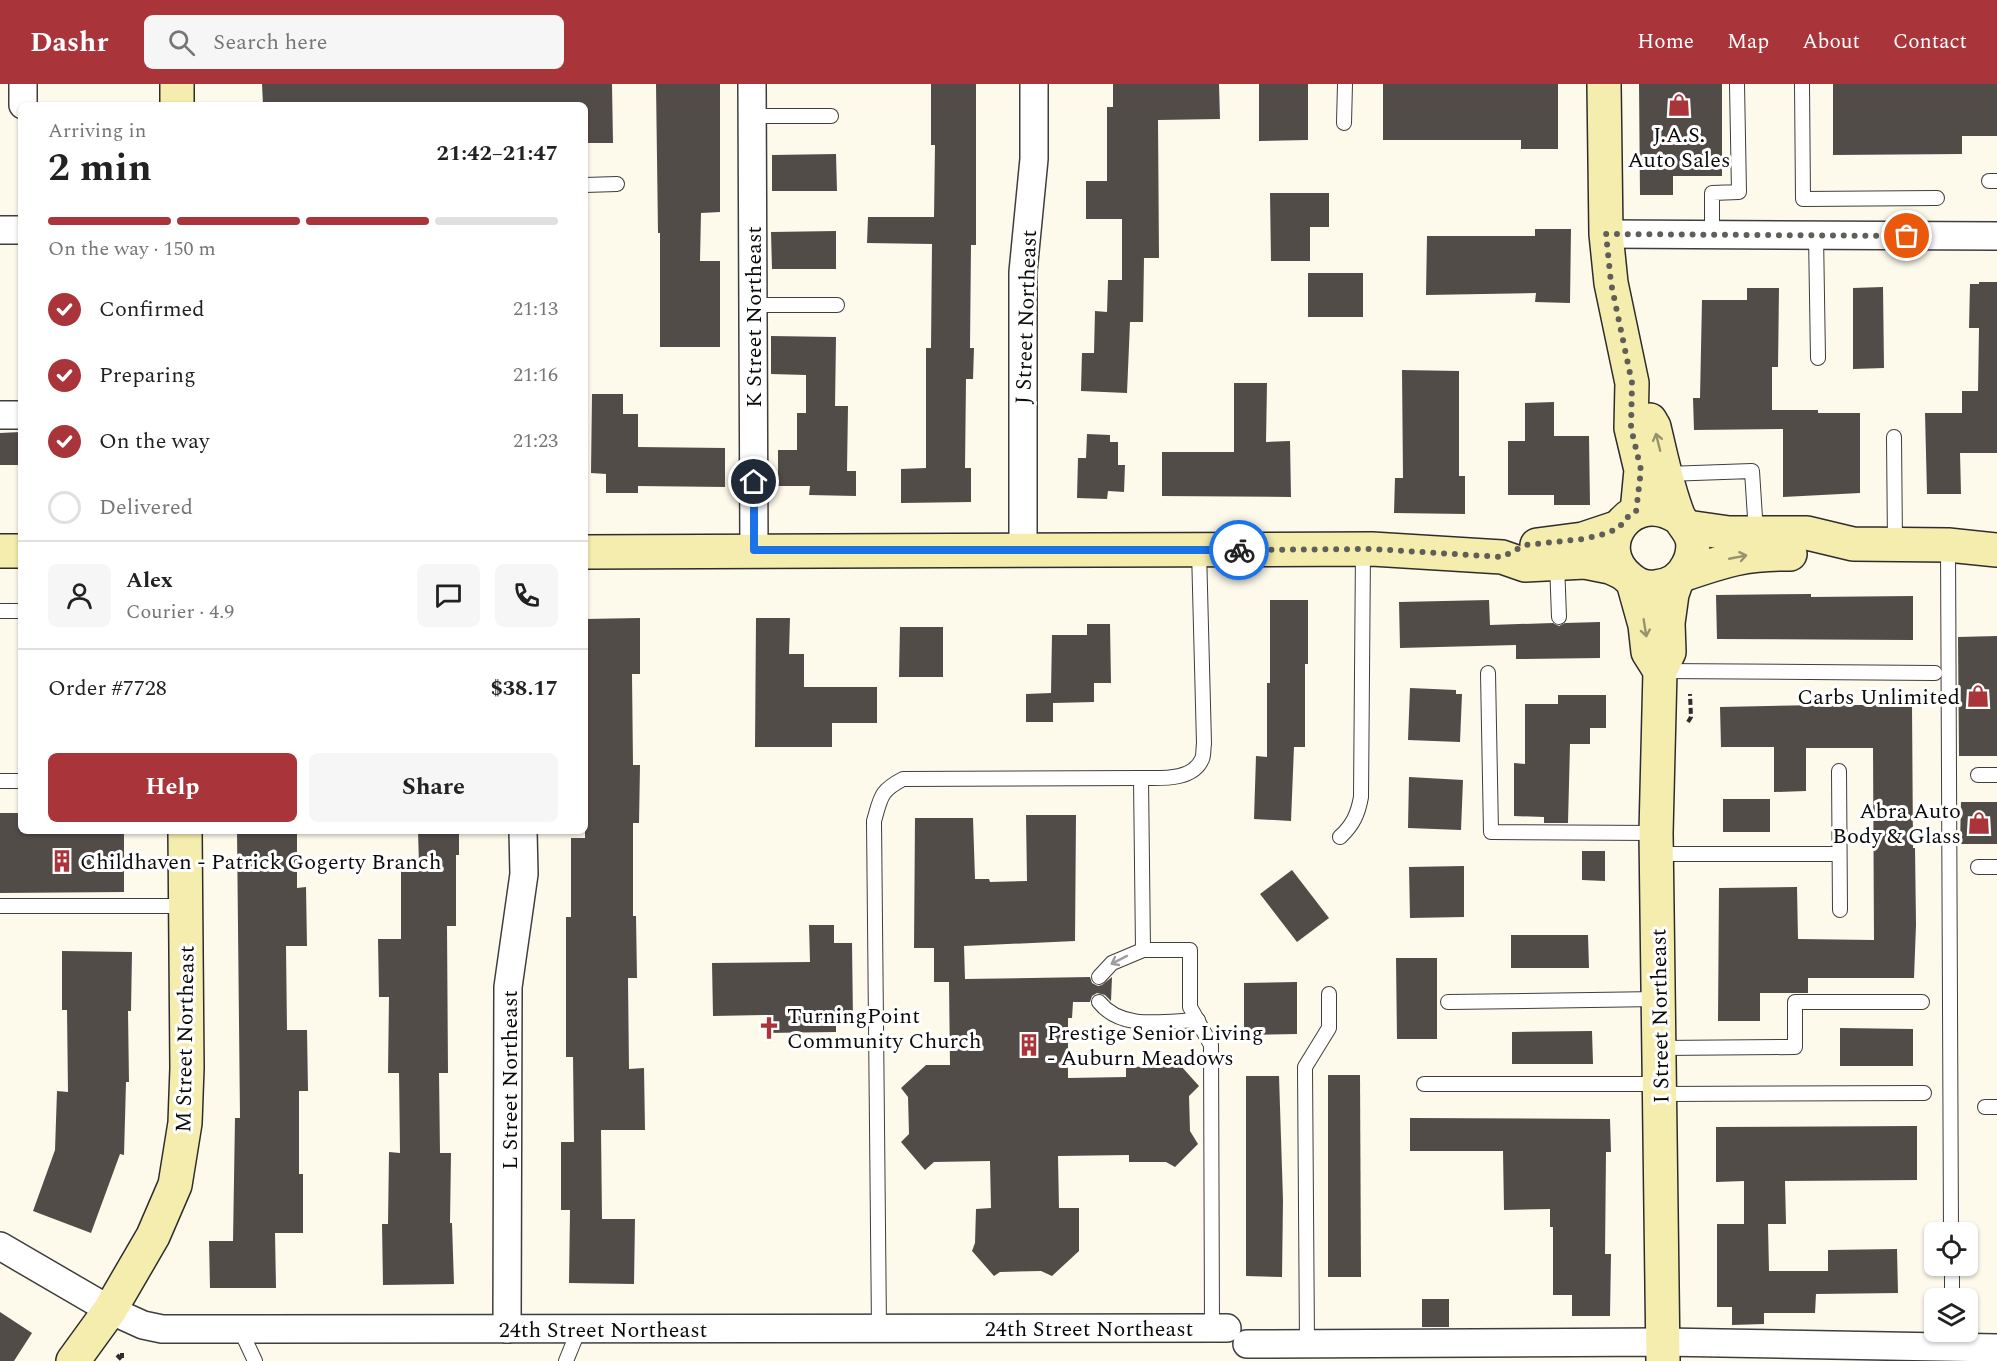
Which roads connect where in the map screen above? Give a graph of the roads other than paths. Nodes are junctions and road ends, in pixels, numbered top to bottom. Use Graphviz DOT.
graph roads {
  1 [pos="23,84"];
  2 [pos="177,84"];
  3 [pos="752,84"];
  4 [pos="1034,84"];
  5 [pos="1345,84"];
  6 [pos="1604,84"];
  7 [pos="1737,84"];
  8 [pos="1802,84"];
  9 [pos="23,102"];
  10 [pos="177,102"];
  11 [pos="752,116"];
  12 [pos="831,116"];
  13 [pos="1344,123"];
  14 [pos="588,184"];
  15 [pos="617,184"];
  16 [pos="1937,198"];
  17 [pos="0,230"];
  18 [pos="18,230"];
  19 [pos="1606,234"];
  20 [pos="1712,234"];
  21 [pos="1816,235"];
  22 [pos="1997,236"];
  23 [pos="753,305"];
  24 [pos="837,305"];
  25 [pos="1818,358"];
  26 [pos="1632,383"];
  27 [pos="0,415"];
  28 [pos="18,415"];
  29 [pos="1894,437"];
  30 [pos="1666,474"];
  31 [pos="1628,520"];
  32 [pos="1683,522"];
  33 [pos="1756,533"];
  34 [pos="1853,544"];
  35 [pos="1895,544"];
  36 [pos="1948,545"];
  37 [pos="1363,549"];
  38 [pos="754,550"];
  39 [pos="1023,550"];
  40 [pos="1199,550"];
  41 [pos="1997,550"];
  42 [pos="0,551"];
  43 [pos="18,551"];
  44 [pos="588,552"];
  45 [pos="1502,557"];
  46 [pos="1557,563"];
  47 [pos="1679,577"];
  48 [pos="1628,578"];
  49 [pos="0,611"];
  50 [pos="18,611"];
  51 [pos="1559,617"];
  52 [pos="1660,671"];
  53 [pos="1488,673"];
  54 [pos="1935,673"];
  55 [pos="1839,771"];
  56 [pos="1978,775"];
  57 [pos="1997,775"];
  58 [pos="1141,778"];
  59 [pos="0,781"];
  60 [pos="18,781"];
  61 [pos="185,834"];
  62 [pos="523,834"];
  63 [pos="1340,837"];
  64 [pos="1656,843"];
  65 [pos="1839,854"];
  66 [pos="1978,867"];
  67 [pos="1997,867"];
  68 [pos="0,906"];
  69 [pos="186,906"];
  70 [pos="1840,910"];
  71 [pos="1143,950"];
  72 [pos="1099,977"];
  73 [pos="1329,994"];
  74 [pos="1658,999"];
  75 [pos="1099,1002"];
  76 [pos="1448,1002"];
  77 [pos="1922,1002"];
  78 [pos="1198,1020"];
  79 [pos="1659,1048"];
  80 [pos="1424,1083"];
  81 [pos="1660,1089"];
  82 [pos="1924,1093"];
  83 [pos="1951,1222"];
  84 [pos="0,1246"];
  85 [pos="110,1310"];
  86 [pos="240,1329"];
  87 [pos="507,1329"];
  88 [pos="579,1329"];
  89 [pos="879,1329"];
  90 [pos="1229,1333"];
  91 [pos="1307,1344"];
  92 [pos="1952,1347"];
  93 [pos="1997,1348"];
  94 [pos="1663,1352"];
  95 [pos="73,1361"];
  96 [pos="255,1361"];
  97 [pos="566,1361"];
  1 -- 9 [label="street"];
  2 -- 10 [label="street"];
  3 -- 11 [label="street, K Street Northeast"];
  4 -- 39 [label="street, J Street Northeast"];
  5 -- 13 [label="lane"];
  6 -- 19 [label="street, I Street Northeast"];
  7 -- 20 [label="lane"];
  8 -- 16 [label="lane"];
  11 -- 12 [label="lane"];
  11 -- 23 [label="street, K Street Northeast"];
  14 -- 15 [label="lane"];
  17 -- 18 [label="street"];
  19 -- 20 [label="street"];
  19 -- 26 [label="street, I Street Northeast"];
  20 -- 21 [label="street"];
  21 -- 22 [label="street"];
  21 -- 25 [label="lane"];
  23 -- 24 [label="lane"];
  23 -- 38 [label="street, K Street Northeast"];
  30 -- 26 [label="street, I Street Northeast, one-way"];
  26 -- 31 [label="street, I Street Northeast"];
  27 -- 28 [label="street"];
  29 -- 35 [label="lane"];
  30 -- 32 [label="street, I Street Northeast"];
  30 -- 33 [label="lane"];
  31 -- 32 [label="street"];
  31 -- 45 [label="street"];
  31 -- 48 [label="street, I Street Northeast"];
  32 -- 33 [label="street"];
  32 -- 47 [label="street, I Street Northeast"];
  33 -- 34 [label="street"];
  34 -- 35 [label="street"];
  47 -- 34 [label="street, one-way"];
  35 -- 36 [label="street"];
  36 -- 41 [label="street"];
  36 -- 83 [label="lane"];
  37 -- 40 [label="street"];
  37 -- 45 [label="street"];
  37 -- 63 [label="lane"];
  38 -- 39 [label="street"];
  38 -- 44 [label="street"];
  39 -- 40 [label="street"];
  40 -- 58 [label="lane"];
  42 -- 43 [label="street"];
  45 -- 46 [label="street"];
  46 -- 48 [label="street"];
  46 -- 51 [label="lane"];
  47 -- 48 [label="street"];
  47 -- 52 [label="street, I Street Northeast"];
  48 -- 52 [label="street, I Street Northeast, one-way"];
  49 -- 50 [label="lane"];
  52 -- 54 [label="lane"];
  52 -- 64 [label="street, I Street Northeast"];
  53 -- 64 [label="lane"];
  55 -- 65 [label="lane"];
  56 -- 57 [label="lane"];
  58 -- 71 [label="lane"];
  58 -- 89 [label="lane"];
  59 -- 60 [label="lane"];
  61 -- 69 [label="street, M Street Northeast"];
  62 -- 87 [label="street, L Street Northeast"];
  64 -- 65 [label="lane"];
  64 -- 74 [label="street, I Street Northeast"];
  65 -- 70 [label="lane"];
  66 -- 67 [label="lane"];
  68 -- 69 [label="lane"];
  69 -- 85 [label="street, M Street Northeast"];
  71 -- 72 [label="lane, one-way"];
  71 -- 78 [label="lane"];
  73 -- 91 [label="lane"];
  74 -- 76 [label="lane"];
  74 -- 79 [label="street, I Street Northeast"];
  75 -- 78 [label="lane"];
  77 -- 79 [label="lane"];
  78 -- 90 [label="lane"];
  79 -- 81 [label="street, I Street Northeast"];
  80 -- 81 [label="lane"];
  81 -- 82 [label="lane"];
  81 -- 94 [label="street, I Street Northeast"];
  84 -- 85 [label="street, 24th Street Northeast"];
  85 -- 86 [label="street, 24th Street Northeast"];
  85 -- 95 [label="street, M Street Northeast"];
  86 -- 87 [label="street, 24th Street Northeast"];
  86 -- 96 [label="lane"];
  87 -- 88 [label="street, 24th Street Northeast"];
  88 -- 89 [label="street, 24th Street Northeast"];
  88 -- 97 [label="lane"];
  89 -- 90 [label="street, 24th Street Northeast"];
  90 -- 91 [label="street, 24th Street Northeast"];
  91 -- 94 [label="street, 24th Street Northeast"];
  92 -- 93 [label="street, 24th Street Northeast"];
  92 -- 94 [label="street, 24th Street Northeast"];
}
